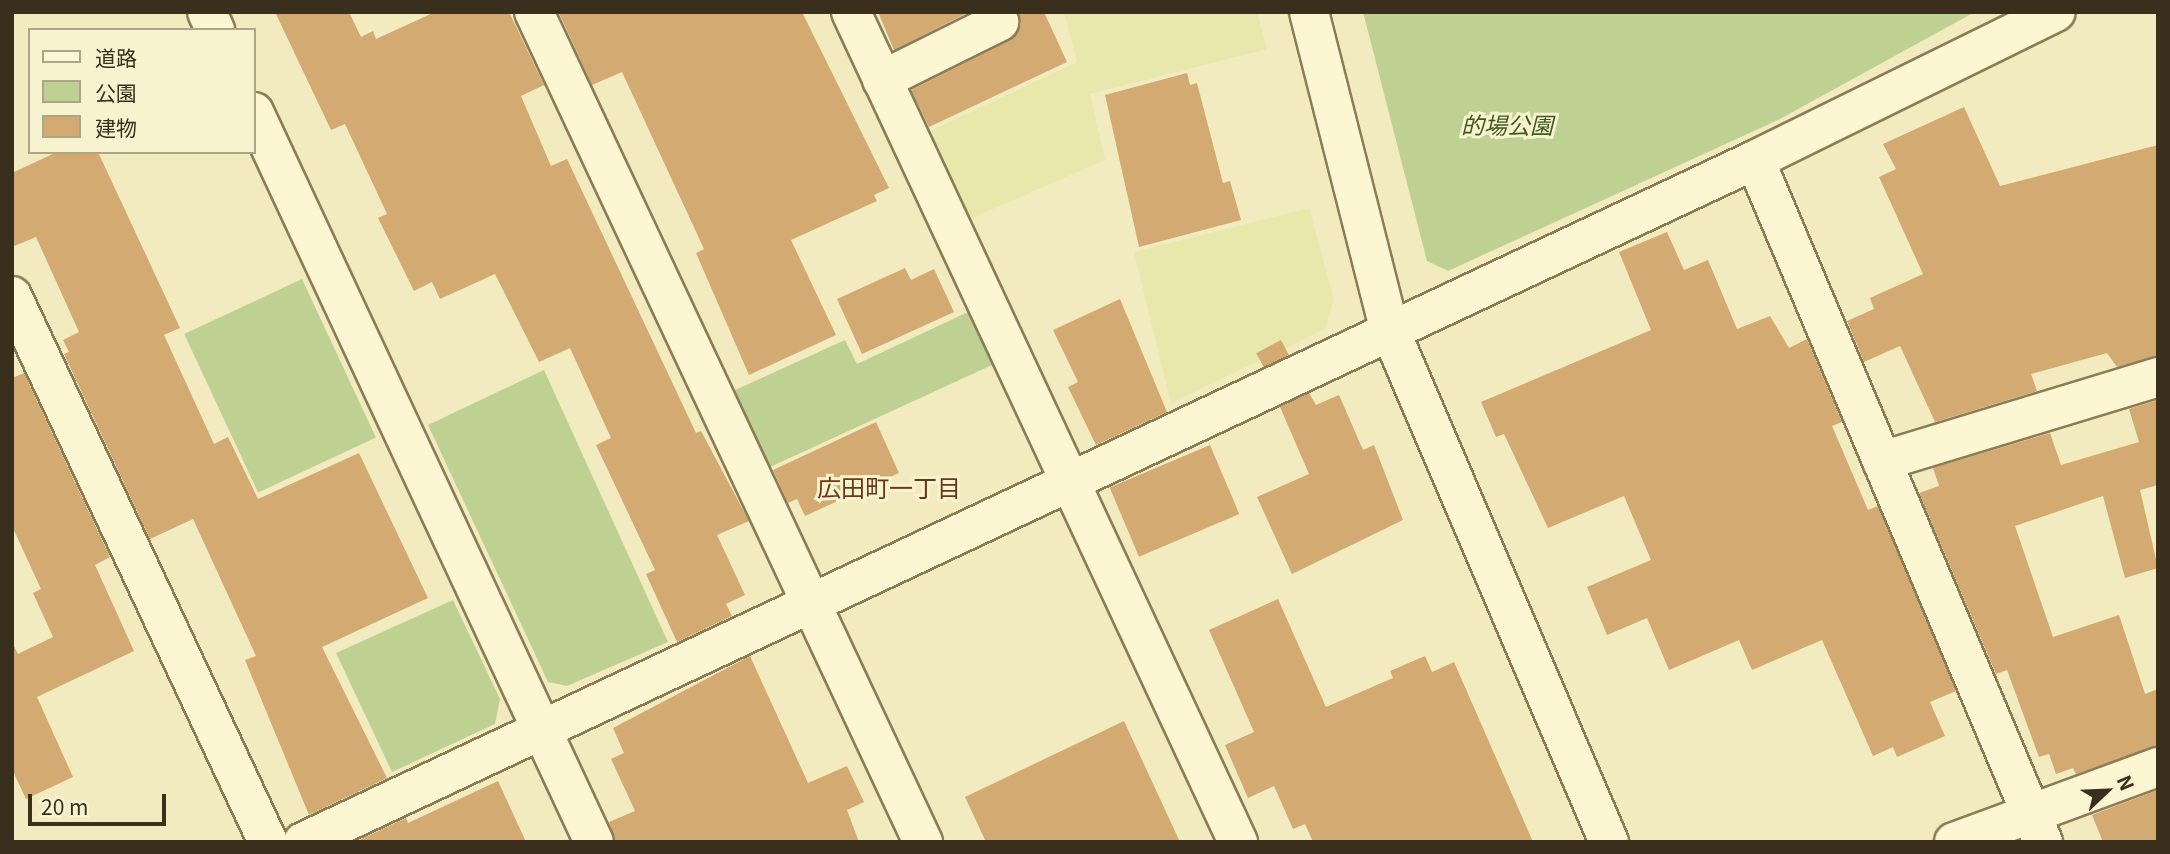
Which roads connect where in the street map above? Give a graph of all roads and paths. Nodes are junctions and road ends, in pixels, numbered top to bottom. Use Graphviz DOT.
graph roads {
  1 [pos="207,12"];
  2 [pos="534,12"];
  3 [pos="850,12"];
  4 [pos="1309,12"];
  5 [pos="2056,12"];
  6 [pos="999,22"];
  7 [pos="2002,23"];
  8 [pos="214,28"];
  9 [pos="882,80"];
  10 [pos="256,116"];
  11 [pos="1755,160"];
  12 [pos="12,296"];
  13 [pos="1389,328"];
  14 [pos="2158,377"];
  15 [pos="1882,461"];
  16 [pos="1069,480"];
  17 [pos="811,602"];
  18 [pos="542,729"];
  19 [pos="2158,767"];
  20 [pos="2037,828"];
  21 [pos="268,842"];
  22 [pos="303,842"];
  23 [pos="594,842"];
  24 [pos="923,842"];
  25 [pos="1238,842"];
  26 [pos="1609,842"];
  27 [pos="1954,842"];
  1 -- 8 [label="street"];
  2 -- 17 [label="street"];
  3 -- 9 [label="street"];
  4 -- 13 [label="street"];
  5 -- 7 [label="street"];
  6 -- 9 [label="street"];
  7 -- 11 [label="street"];
  9 -- 16 [label="street"];
  10 -- 18 [label="street"];
  11 -- 13 [label="street"];
  11 -- 15 [label="street"];
  12 -- 21 [label="street"];
  13 -- 16 [label="street"];
  13 -- 26 [label="street"];
  14 -- 15 [label="street"];
  15 -- 20 [label="street"];
  16 -- 17 [label="street"];
  16 -- 25 [label="street"];
  17 -- 18 [label="street"];
  17 -- 24 [label="street"];
  18 -- 22 [label="street"];
  18 -- 23 [label="street"];
  19 -- 20 [label="street"];
  20 -- 27 [label="street"];
}
